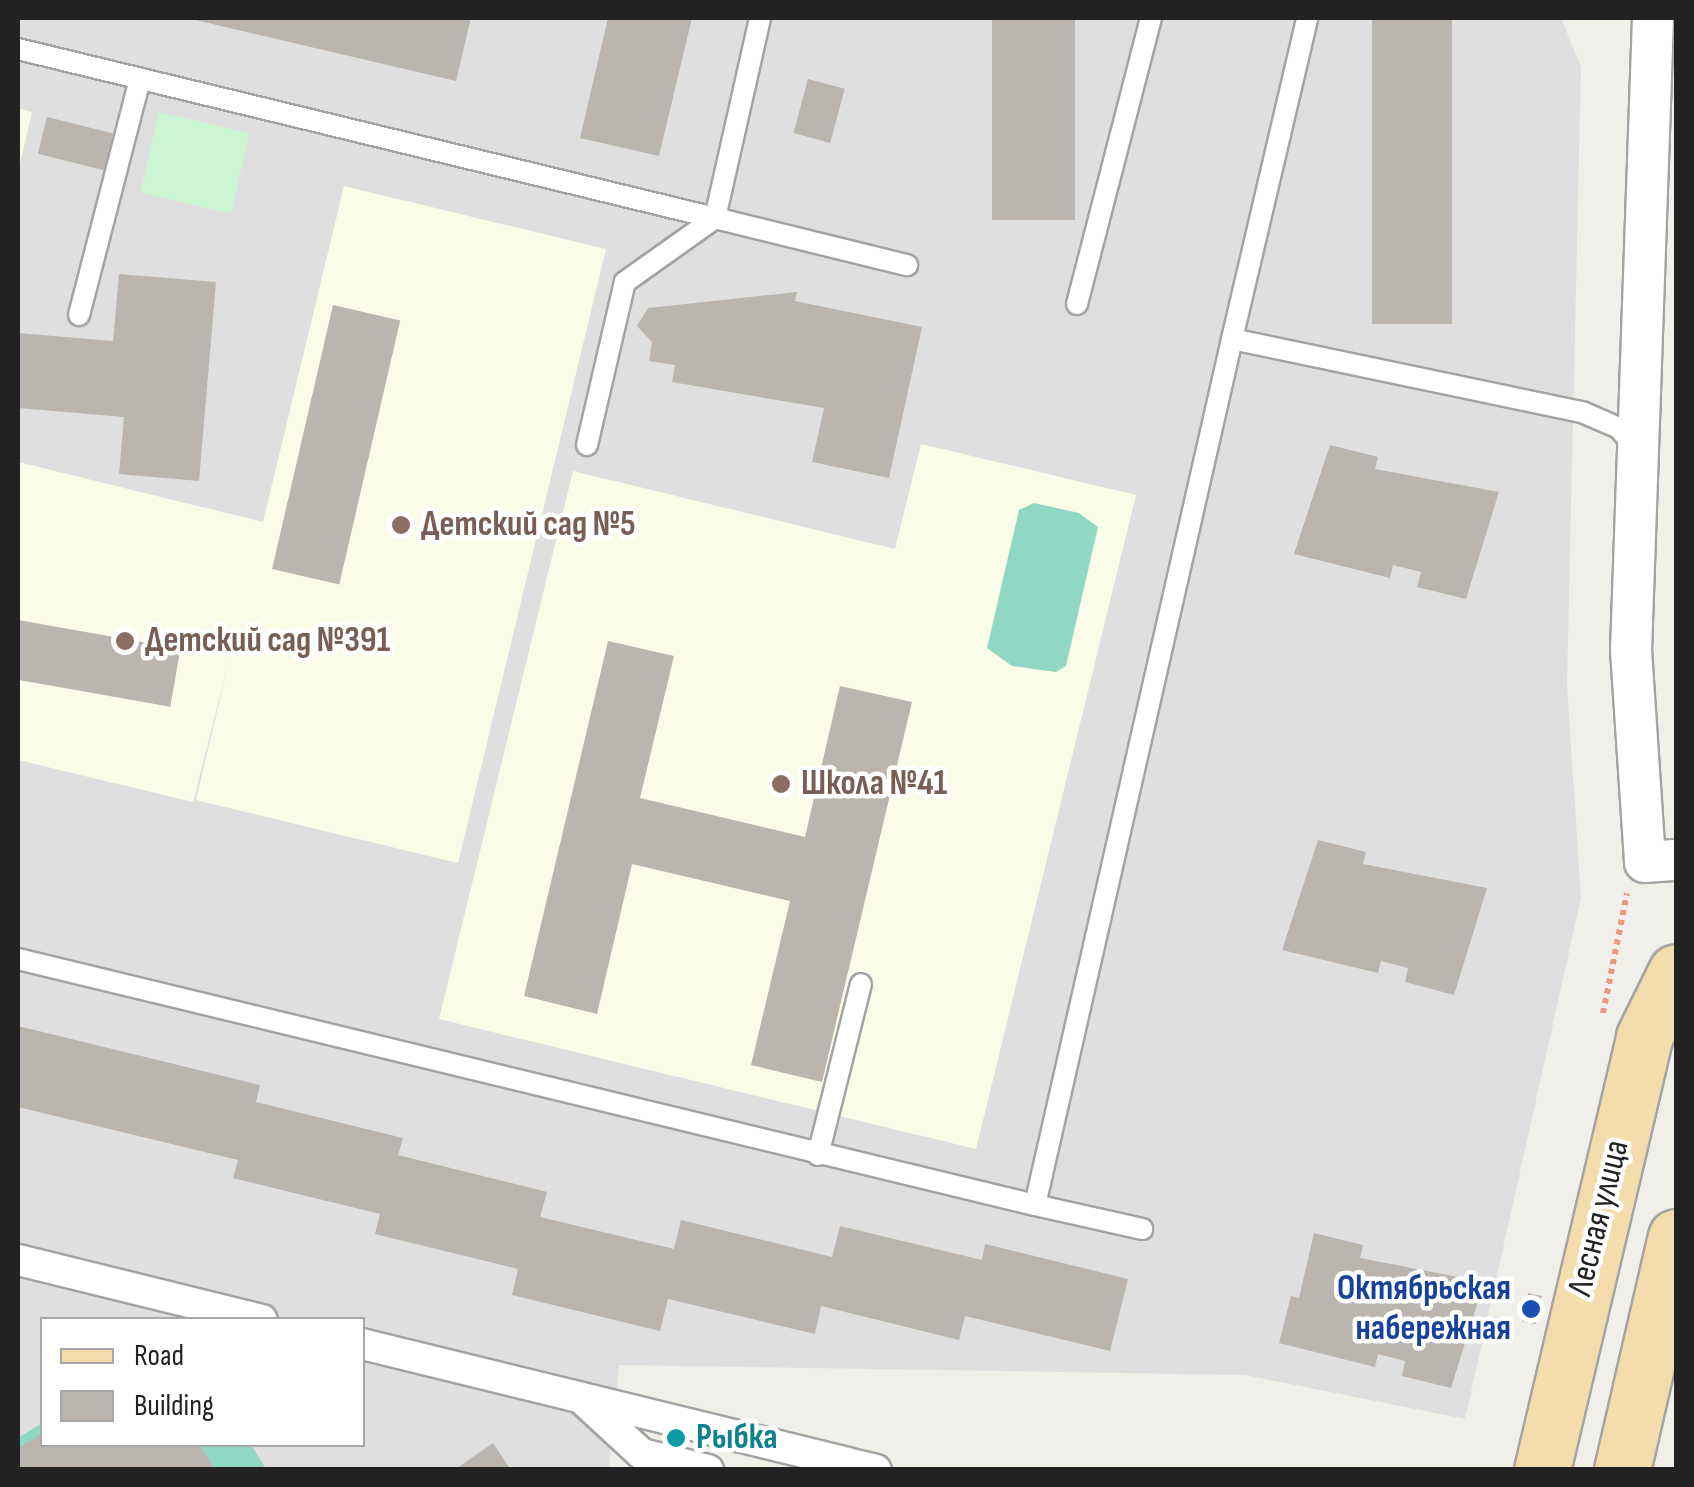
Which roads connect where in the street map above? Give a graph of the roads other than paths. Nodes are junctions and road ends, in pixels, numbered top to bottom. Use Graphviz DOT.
graph roads {
  1 [pos="760,18"];
  2 [pos="1151,18"];
  3 [pos="1307,18"];
  4 [pos="1653,18"];
  5 [pos="18,49"];
  6 [pos="140,79"];
  7 [pos="715,218"];
  8 [pos="908,265"];
  9 [pos="1077,304"];
  10 [pos="80,315"];
  11 [pos="1232,339"];
  12 [pos="587,445"];
  13 [pos="1639,452"];
  14 [pos="1676,860"];
  15 [pos="18,959"];
  16 [pos="1676,972"];
  17 [pos="861,984"];
  18 [pos="818,1155"];
  19 [pos="1035,1205"];
  20 [pos="1142,1229"];
  21 [pos="1676,1237"];
  22 [pos="18,1260"];
  23 [pos="250,1317"];
  24 [pos="365,1345"];
  25 [pos="579,1396"];
  26 [pos="708,1470"];
  27 [pos="876,1470"];
  28 [pos="1542,1470"];
  29 [pos="1622,1470"];
  1 -- 7 [label="lane"];
  2 -- 9 [label="lane"];
  3 -- 11 [label="lane"];
  4 -- 13 [label="street"];
  5 -- 6 [label="lane"];
  6 -- 7 [label="lane"];
  6 -- 10 [label="lane"];
  7 -- 8 [label="lane"];
  7 -- 12 [label="lane"];
  11 -- 13 [label="lane"];
  11 -- 19 [label="lane"];
  13 -- 14 [label="street"];
  15 -- 18 [label="lane"];
  16 -- 28 [label="main road, Лесная улица"];
  17 -- 18 [label="lane"];
  18 -- 19 [label="lane"];
  19 -- 20 [label="lane"];
  21 -- 29 [label="main road"];
  22 -- 23 [label="street"];
  24 -- 25 [label="street"];
  25 -- 26 [label="street"];
  25 -- 27 [label="street"];
}
